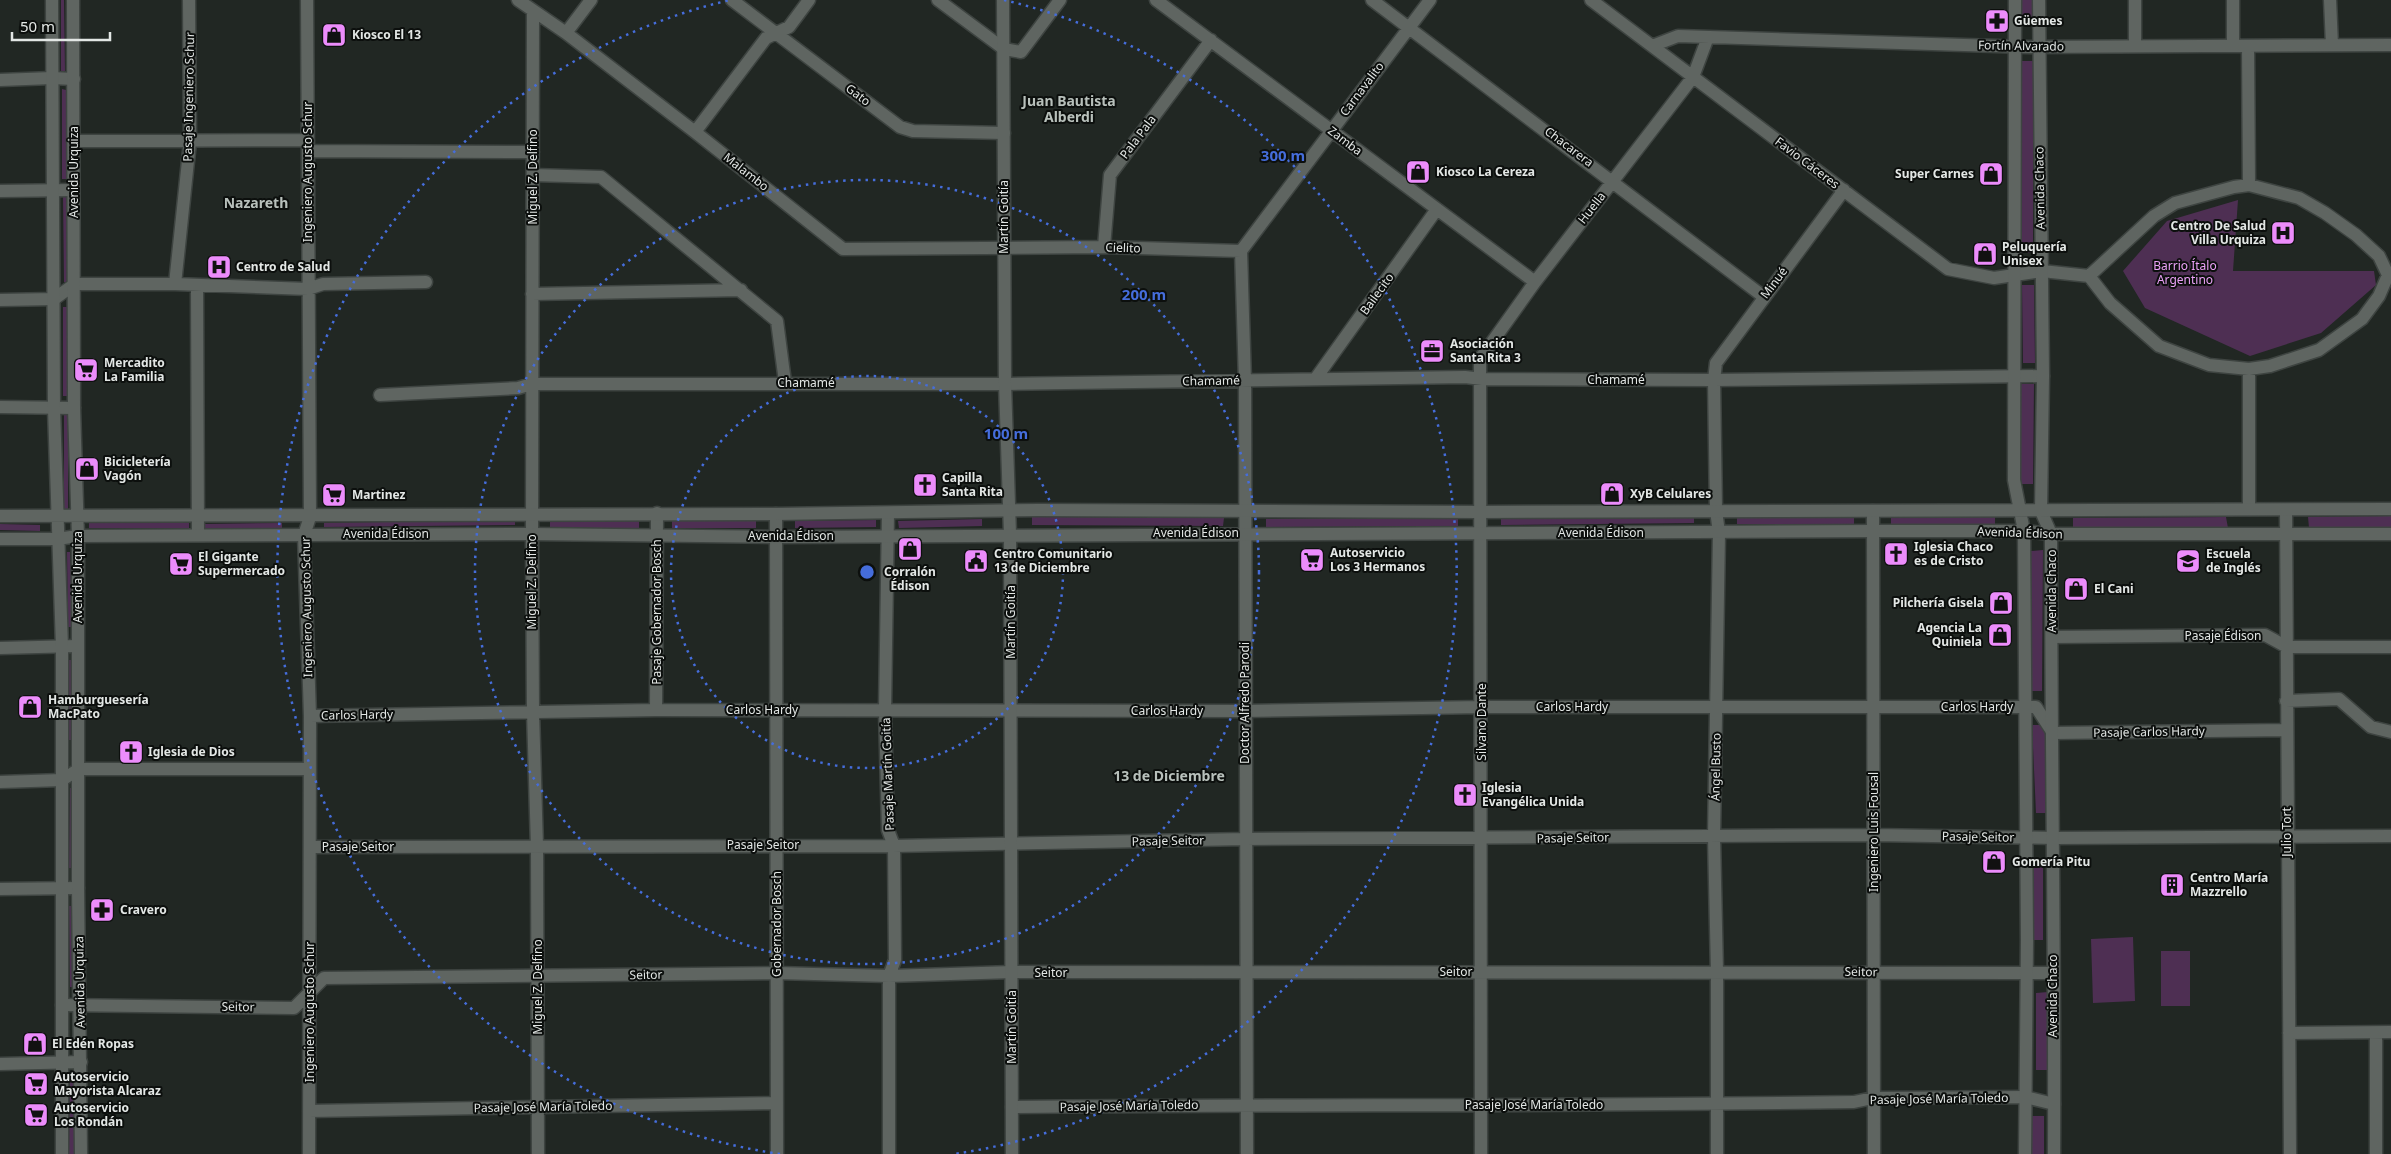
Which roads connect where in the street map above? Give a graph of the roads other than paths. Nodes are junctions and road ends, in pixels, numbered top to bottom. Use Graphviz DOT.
graph roads {
  1 [pos="52,0"];
  2 [pos="73,0"];
  3 [pos="189,0"];
  4 [pos="307,0"];
  5 [pos="518,0"];
  6 [pos="590,0"];
  7 [pos="732,0"];
  8 [pos="809,0"];
  9 [pos="938,0"];
  10 [pos="1003,0"];
  11 [pos="1060,0"];
  12 [pos="1156,0"];
  13 [pos="1372,0"];
  14 [pos="1430,0"];
  15 [pos="1591,0"];
  16 [pos="2014,0"];
  17 [pos="2039,0"];
  18 [pos="2135,0"];
  19 [pos="2232,0"];
  20 [pos="2330,0"];
  21 [pos="533,11"];
  22 [pos="1409,27"];
  23 [pos="566,33"];
  24 [pos="777,34"];
  25 [pos="1708,37"];
  26 [pos="1211,40"];
  27 [pos="2332,45"];
  28 [pos="2391,45"];
  29 [pos="1652,46"];
  30 [pos="2015,46"];
  31 [pos="2135,46"];
  32 [pos="2233,46"];
  33 [pos="2248,46"];
  34 [pos="2039,47"];
  35 [pos="1004,49"];
  36 [pos="1693,77"];
  37 [pos="52,78"];
  38 [pos="74,79"];
  39 [pos="0,80"];
  40 [pos="1331,130"];
  41 [pos="695,132"];
  42 [pos="1004,133"];
  43 [pos="73,142"];
  44 [pos="190,142"];
  45 [pos="308,145"];
  46 [pos="533,152"];
  47 [pos="532,175"];
  48 [pos="1613,180"];
  49 [pos="2249,185"];
  50 [pos="73,190"];
  51 [pos="1844,190"];
  52 [pos="0,191"];
  53 [pos="52,191"];
  54 [pos="1437,209"];
  55 [pos="1004,247"];
  56 [pos="1104,247"];
  57 [pos="1241,251"];
  58 [pos="2042,271"];
  59 [pos="2016,275"];
  60 [pos="2389,275"];
  61 [pos="2089,276"];
  62 [pos="426,282"];
  63 [pos="1535,282"];
  64 [pos="75,284"];
  65 [pos="175,284"];
  66 [pos="197,286"];
  67 [pos="308,289"];
  68 [pos="741,290"];
  69 [pos="532,294"];
  70 [pos="1764,296"];
  71 [pos="54,299"];
  72 [pos="0,300"];
  73 [pos="2249,369"];
  74 [pos="2016,376"];
  75 [pos="2043,376"];
  76 [pos="1316,378"];
  77 [pos="1482,379"];
  78 [pos="1714,380"];
  79 [pos="1245,381"];
  80 [pos="785,382"];
  81 [pos="532,384"];
  82 [pos="1005,384"];
  83 [pos="380,395"];
  84 [pos="0,407"];
  85 [pos="74,408"];
  86 [pos="54,409"];
  87 [pos="2249,509"];
  88 [pos="2391,509"];
  89 [pos="1008,510"];
  90 [pos="1716,510"];
  91 [pos="1873,510"];
  92 [pos="2286,510"];
  93 [pos="1246,511"];
  94 [pos="2019,511"];
  95 [pos="2041,511"];
  96 [pos="1479,512"];
  97 [pos="532,513"];
  98 [pos="657,513"];
  99 [pos="888,513"];
  100 [pos="776,514"];
  101 [pos="0,516"];
  102 [pos="57,516"];
  103 [pos="77,517"];
  104 [pos="197,517"];
  105 [pos="310,517"];
  106 [pos="1873,531"];
  107 [pos="2024,531"];
  108 [pos="2286,532"];
  109 [pos="1246,533"];
  110 [pos="1479,533"];
  111 [pos="1719,533"];
  112 [pos="304,534"];
  113 [pos="532,534"];
  114 [pos="1010,534"];
  115 [pos="2052,534"];
  116 [pos="2391,534"];
  117 [pos="198,535"];
  118 [pos="889,535"];
  119 [pos="78,536"];
  120 [pos="657,536"];
  121 [pos="776,537"];
  122 [pos="0,539"];
  123 [pos="57,539"];
  124 [pos="2052,637"];
  125 [pos="77,646"];
  126 [pos="62,647"];
  127 [pos="2287,647"];
  128 [pos="2391,647"];
  129 [pos="0,648"];
  130 [pos="2286,701"];
  131 [pos="1482,707"];
  132 [pos="1717,707"];
  133 [pos="2025,707"];
  134 [pos="1873,708"];
  135 [pos="656,710"];
  136 [pos="776,710"];
  137 [pos="885,710"];
  138 [pos="1011,711"];
  139 [pos="1245,711"];
  140 [pos="533,712"];
  141 [pos="310,716"];
  142 [pos="2286,730"];
  143 [pos="2391,732"];
  144 [pos="2053,733"];
  145 [pos="79,769"];
  146 [pos="310,769"];
  147 [pos="62,780"];
  148 [pos="0,782"];
  149 [pos="1874,835"];
  150 [pos="2391,836"];
  151 [pos="1714,837"];
  152 [pos="2286,837"];
  153 [pos="2026,838"];
  154 [pos="2055,838"];
  155 [pos="1482,839"];
  156 [pos="1245,840"];
  157 [pos="1011,844"];
  158 [pos="777,845"];
  159 [pos="894,846"];
  160 [pos="310,847"];
  161 [pos="538,847"];
  162 [pos="61,888"];
  163 [pos="78,888"];
  164 [pos="0,889"];
  165 [pos="1012,972"];
  166 [pos="1482,972"];
  167 [pos="1717,972"];
  168 [pos="1875,972"];
  169 [pos="2026,972"];
  170 [pos="777,973"];
  171 [pos="2053,973"];
  172 [pos="1245,974"];
  173 [pos="888,976"];
  174 [pos="538,977"];
  175 [pos="310,994"];
  176 [pos="62,1005"];
  177 [pos="80,1005"];
  178 [pos="2391,1032"];
  179 [pos="2289,1033"];
  180 [pos="2376,1033"];
  181 [pos="62,1062"];
  182 [pos="81,1062"];
  183 [pos="0,1064"];
  184 [pos="2025,1097"];
  185 [pos="1873,1098"];
  186 [pos="777,1103"];
  187 [pos="1246,1104"];
  188 [pos="1718,1104"];
  189 [pos="2054,1104"];
  190 [pos="538,1106"];
  191 [pos="1480,1106"];
  192 [pos="1012,1107"];
  193 [pos="310,1111"];
  194 [pos="62,1154"];
  195 [pos="82,1154"];
  196 [pos="310,1154"];
  197 [pos="538,1154"];
  198 [pos="777,1154"];
  199 [pos="888,1154"];
  200 [pos="1012,1154"];
  201 [pos="1247,1154"];
  202 [pos="1481,1154"];
  203 [pos="1717,1154"];
  204 [pos="1874,1154"];
  205 [pos="2025,1154"];
  206 [pos="2054,1154"];
  207 [pos="2290,1154"];
  208 [pos="2376,1154"];
  1 -- 37 [label="street, Avenida Urquiza"];
  2 -- 38 [label="street, Avenida Urquiza"];
  3 -- 44 [label="street, Pasaje Ingeniero Schur"];
  4 -- 45 [label="street, Ingeniero Augusto Schur"];
  5 -- 21 [label="street, Malambo"];
  6 -- 23 [label="street"];
  7 -- 24 [label="street, Gato"];
  8 -- 24 [label="street"];
  9 -- 35 [label="street"];
  10 -- 35 [label="street, Martín Goitía"];
  11 -- 35 [label="street"];
  12 -- 26 [label="street, Zamba"];
  13 -- 22 [label="street, Chacarera"];
  14 -- 22 [label="street, Carnavalito"];
  15 -- 29 [label="street, Favio Cáceres"];
  16 -- 30 [label="street, Avenida Chaco"];
  17 -- 34 [label="street, Avenida Chaco"];
  18 -- 31 [label="street"];
  19 -- 32 [label="street"];
  20 -- 27 [label="street"];
  21 -- 23 [label="street, Malambo"];
  21 -- 46 [label="street, Miguel Z. Delfino"];
  22 -- 40 [label="street, Carnavalito"];
  22 -- 48 [label="street, Chacarera"];
  23 -- 41 [label="street, Malambo"];
  24 -- 41 [label="street"];
  24 -- 42 [label="street, Gato"];
  25 -- 29 [label="street, Fortín Alvarado"];
  25 -- 30 [label="street, Fortín Alvarado"];
  25 -- 36 [label="street, Huella"];
  26 -- 40 [label="street, Zamba"];
  26 -- 56 [label="street, Pala Pala"];
  27 -- 28 [label="street, Fortín Alvarado"];
  27 -- 33 [label="street, Fortín Alvarado"];
  29 -- 36 [label="street, Favio Cáceres"];
  30 -- 34 [label="street, Fortín Alvarado"];
  30 -- 59 [label="street, Avenida Chaco"];
  31 -- 32 [label="street, Fortín Alvarado"];
  31 -- 34 [label="street, Fortín Alvarado"];
  32 -- 33 [label="street, Fortín Alvarado"];
  33 -- 49 [label="street"];
  34 -- 58 [label="street, Avenida Chaco"];
  35 -- 42 [label="street, Martín Goitía"];
  36 -- 48 [label="street, Huella"];
  36 -- 51 [label="street, Favio Cáceres"];
  37 -- 38 [label="street"];
  37 -- 39 [label="street"];
  37 -- 53 [label="street, Avenida Urquiza"];
  38 -- 43 [label="street, Avenida Urquiza"];
  40 -- 54 [label="street, Zamba"];
  40 -- 57 [label="street, Carnavalito"];
  41 -- 55 [label="street, Malambo"];
  42 -- 55 [label="street, Martín Goitía"];
  43 -- 44 [label="street"];
  43 -- 50 [label="street, Avenida Urquiza"];
  44 -- 45 [label="street"];
  44 -- 65 [label="street, Pasaje Ingeniero Schur"];
  45 -- 46 [label="street"];
  45 -- 67 [label="street, Ingeniero Augusto Schur"];
  46 -- 47 [label="street, Miguel Z. Delfino"];
  47 -- 68 [label="street"];
  47 -- 69 [label="street, Miguel Z. Delfino"];
  48 -- 63 [label="street, Huella"];
  48 -- 70 [label="street, Chacarera"];
  49 -- 60 [label="street"];
  49 -- 61 [label="street"];
  50 -- 53 [label="street"];
  50 -- 64 [label="street, Avenida Urquiza"];
  51 -- 59 [label="street, Favio Cáceres"];
  51 -- 70 [label="street, Minué"];
  52 -- 53 [label="street"];
  53 -- 71 [label="street, Avenida Urquiza"];
  54 -- 63 [label="street, Zamba"];
  54 -- 76 [label="street, Bailecito"];
  55 -- 56 [label="street, Cielito"];
  55 -- 82 [label="street, Martín Goitía"];
  56 -- 57 [label="street, Cielito"];
  57 -- 79 [label="street, Doctor Alfredo Parodi"];
  58 -- 59 [label="street, Favio Cáceres"];
  58 -- 61 [label="street, Favio Cáceres"];
  58 -- 75 [label="street, Avenida Chaco"];
  59 -- 74 [label="street, Avenida Chaco"];
  60 -- 73 [label="street"];
  61 -- 73 [label="street"];
  62 -- 67 [label="street"];
  63 -- 77 [label="street, Huella"];
  64 -- 65 [label="street"];
  64 -- 71 [label="street"];
  64 -- 85 [label="street, Avenida Urquiza"];
  65 -- 66 [label="street"];
  66 -- 67 [label="street"];
  66 -- 104 [label="street"];
  67 -- 105 [label="street, Ingeniero Augusto Schur"];
  68 -- 69 [label="street"];
  68 -- 80 [label="street"];
  69 -- 81 [label="street, Miguel Z. Delfino"];
  70 -- 78 [label="street, Minué"];
  71 -- 72 [label="street"];
  71 -- 86 [label="street, Avenida Urquiza"];
  73 -- 87 [label="street"];
  74 -- 75 [label="street, Chamamé"];
  74 -- 78 [label="street, Chamamé"];
  74 -- 94 [label="street, Avenida Chaco"];
  75 -- 95 [label="street, Avenida Chaco"];
  76 -- 77 [label="street, Chamamé"];
  76 -- 79 [label="street, Chamamé"];
  77 -- 78 [label="street, Chamamé"];
  77 -- 96 [label="street, Silvano Dante"];
  78 -- 90 [label="street, Ángel Busto"];
  79 -- 82 [label="street, Chamamé"];
  79 -- 93 [label="street, Doctor Alfredo Parodi"];
  80 -- 81 [label="street, Chamamé"];
  80 -- 82 [label="street, Chamamé"];
  81 -- 83 [label="street, Chamamé"];
  81 -- 97 [label="street, Miguel Z. Delfino"];
  82 -- 89 [label="street, Martín Goitía"];
  84 -- 86 [label="street"];
  85 -- 86 [label="street"];
  85 -- 103 [label="street, Avenida Urquiza"];
  86 -- 102 [label="street, Avenida Urquiza"];
  87 -- 92 [label="street, Avenida Édison"];
  87 -- 95 [label="street, Avenida Édison"];
  88 -- 92 [label="street, Avenida Édison"];
  89 -- 93 [label="street, Avenida Édison"];
  89 -- 99 [label="street, Avenida Édison"];
  89 -- 114 [label="street, Martín Goitía"];
  90 -- 91 [label="street, Avenida Édison"];
  90 -- 96 [label="street, Avenida Édison"];
  90 -- 111 [label="street, Ángel Busto"];
  91 -- 94 [label="street, Avenida Édison"];
  91 -- 106 [label="street, Ingeniero Luis Fousal"];
  92 -- 108 [label="street, Julio Tort"];
  93 -- 96 [label="street, Avenida Édison"];
  93 -- 109 [label="street, Doctor Alfredo Parodi"];
  94 -- 95 [label="street, Avenida Édison"];
  94 -- 107 [label="street, Avenida Chaco"];
  95 -- 115 [label="street, Avenida Chaco"];
  96 -- 110 [label="street, Silvano Dante"];
  97 -- 98 [label="street, Avenida Édison"];
  97 -- 105 [label="street, Avenida Édison"];
  97 -- 113 [label="street, Miguel Z. Delfino"];
  98 -- 100 [label="street, Avenida Édison"];
  98 -- 120 [label="street, Pasaje Gobernador Bosch"];
  99 -- 100 [label="street, Avenida Édison"];
  99 -- 118 [label="street, Pasaje Martín Goitía"];
  100 -- 121 [label="street, Gobernador Bosch"];
  101 -- 102 [label="street, Avenida Édison"];
  102 -- 103 [label="street, Avenida Édison"];
  102 -- 123 [label="street, Avenida Urquiza"];
  103 -- 104 [label="street, Avenida Édison"];
  103 -- 119 [label="street, Avenida Urquiza"];
  104 -- 105 [label="street, Avenida Édison"];
  104 -- 117 [label="street"];
  105 -- 112 [label="street, Ingeniero Augusto Schur"];
  106 -- 107 [label="street, Avenida Édison"];
  106 -- 111 [label="street, Avenida Édison"];
  106 -- 134 [label="street, Ingeniero Luis Fousal"];
  107 -- 115 [label="street, Avenida Édison"];
  107 -- 133 [label="street, Avenida Chaco"];
  108 -- 115 [label="street, Avenida Édison"];
  108 -- 116 [label="street, Avenida Édison"];
  108 -- 127 [label="street, Julio Tort"];
  109 -- 110 [label="street, Avenida Édison"];
  109 -- 114 [label="street, Avenida Édison"];
  109 -- 139 [label="street, Doctor Alfredo Parodi"];
  110 -- 111 [label="street, Avenida Édison"];
  110 -- 131 [label="street, Silvano Dante"];
  111 -- 132 [label="street, Ángel Busto"];
  112 -- 113 [label="street, Avenida Édison"];
  112 -- 117 [label="street, Avenida Édison"];
  112 -- 141 [label="street, Ingeniero Augusto Schur"];
  113 -- 120 [label="street, Avenida Édison"];
  113 -- 140 [label="street, Miguel Z. Delfino"];
  114 -- 118 [label="street, Avenida Édison"];
  114 -- 138 [label="street, Martín Goitía"];
  115 -- 124 [label="street, Avenida Chaco"];
  117 -- 119 [label="street, Avenida Édison"];
  118 -- 121 [label="street, Avenida Édison"];
  118 -- 137 [label="street, Pasaje Martín Goitía"];
  119 -- 123 [label="street, Avenida Édison"];
  119 -- 125 [label="street, Avenida Urquiza"];
  120 -- 121 [label="street, Avenida Édison"];
  120 -- 135 [label="street, Pasaje Gobernador Bosch"];
  121 -- 136 [label="street, Gobernador Bosch"];
  122 -- 123 [label="street, Avenida Édison"];
  123 -- 126 [label="street, Avenida Urquiza"];
  124 -- 127 [label="street, Pasaje Édison"];
  124 -- 144 [label="street, Avenida Chaco"];
  125 -- 126 [label="street"];
  125 -- 145 [label="street, Avenida Urquiza"];
  126 -- 129 [label="street"];
  126 -- 147 [label="street, Avenida Urquiza"];
  127 -- 128 [label="street"];
  127 -- 130 [label="street, Julio Tort"];
  130 -- 142 [label="street, Julio Tort"];
  130 -- 143 [label="street"];
  131 -- 132 [label="street, Carlos Hardy"];
  131 -- 139 [label="street, Carlos Hardy"];
  131 -- 155 [label="street, Silvano Dante"];
  132 -- 134 [label="street, Carlos Hardy"];
  132 -- 151 [label="street, Ángel Busto"];
  133 -- 134 [label="street, Carlos Hardy"];
  133 -- 144 [label="street"];
  133 -- 153 [label="street, Avenida Chaco"];
  134 -- 149 [label="street, Ingeniero Luis Fousal"];
  135 -- 136 [label="street, Carlos Hardy"];
  135 -- 140 [label="street, Carlos Hardy"];
  136 -- 137 [label="street, Carlos Hardy"];
  136 -- 158 [label="street, Gobernador Bosch"];
  137 -- 138 [label="street, Carlos Hardy"];
  137 -- 159 [label="street, Pasaje Martín Goitía"];
  138 -- 139 [label="street, Carlos Hardy"];
  138 -- 157 [label="street, Martín Goitía"];
  139 -- 156 [label="street, Doctor Alfredo Parodi"];
  140 -- 141 [label="street, Carlos Hardy"];
  140 -- 161 [label="street, Miguel Z. Delfino"];
  141 -- 146 [label="street, Ingeniero Augusto Schur"];
  142 -- 144 [label="street, Pasaje Carlos Hardy"];
  142 -- 152 [label="street, Julio Tort"];
  144 -- 154 [label="street, Avenida Chaco"];
  145 -- 146 [label="street"];
  145 -- 147 [label="street"];
  145 -- 163 [label="street, Avenida Urquiza"];
  146 -- 160 [label="street, Ingeniero Augusto Schur"];
  147 -- 148 [label="street"];
  147 -- 162 [label="street, Avenida Urquiza"];
  149 -- 151 [label="street, Pasaje Seitor"];
  149 -- 153 [label="street, Pasaje Seitor"];
  149 -- 168 [label="street, Ingeniero Luis Fousal"];
  150 -- 152 [label="street"];
  151 -- 155 [label="street, Pasaje Seitor"];
  151 -- 167 [label="street, Ángel Busto"];
  152 -- 154 [label="street"];
  152 -- 179 [label="street, Julio Tort"];
  153 -- 154 [label="street"];
  153 -- 169 [label="street, Avenida Chaco"];
  154 -- 171 [label="street, Avenida Chaco"];
  155 -- 156 [label="street, Pasaje Seitor"];
  155 -- 166 [label="street, Silvano Dante"];
  156 -- 157 [label="street, Pasaje Seitor"];
  156 -- 172 [label="street, Doctor Alfredo Parodi"];
  157 -- 159 [label="street, Pasaje Seitor"];
  157 -- 165 [label="street, Martín Goitía"];
  158 -- 159 [label="street, Pasaje Seitor"];
  158 -- 161 [label="street, Pasaje Seitor"];
  158 -- 170 [label="street, Gobernador Bosch"];
  159 -- 173 [label="street, Pasaje Martín Goitía"];
  160 -- 161 [label="street, Pasaje Seitor"];
  160 -- 175 [label="street, Ingeniero Augusto Schur"];
  161 -- 174 [label="street, Miguel Z. Delfino"];
  162 -- 163 [label="street"];
  162 -- 164 [label="street"];
  162 -- 176 [label="street, Avenida Urquiza"];
  163 -- 177 [label="street, Avenida Urquiza"];
  165 -- 172 [label="street, Seitor"];
  165 -- 173 [label="street, Seitor"];
  165 -- 192 [label="street, Martín Goitía"];
  166 -- 167 [label="street, Seitor"];
  166 -- 172 [label="street, Seitor"];
  166 -- 191 [label="street, Silvano Dante"];
  167 -- 168 [label="street, Seitor"];
  167 -- 188 [label="street, Ángel Busto"];
  168 -- 169 [label="street, Seitor"];
  168 -- 185 [label="street, Ingeniero Luis Fousal"];
  169 -- 171 [label="street, Seitor"];
  169 -- 184 [label="street, Avenida Chaco"];
  170 -- 173 [label="street, Seitor"];
  170 -- 174 [label="street, Seitor"];
  170 -- 186 [label="street, Gobernador Bosch"];
  171 -- 189 [label="street, Avenida Chaco"];
  172 -- 187 [label="street, Doctor Alfredo Parodi"];
  173 -- 199 [label="street, Pasaje Martín Goitía"];
  174 -- 175 [label="street, Seitor"];
  174 -- 190 [label="street, Miguel Z. Delfino"];
  175 -- 177 [label="street, Seitor"];
  175 -- 193 [label="street, Ingeniero Augusto Schur"];
  176 -- 177 [label="street, Seitor"];
  176 -- 181 [label="street, Avenida Urquiza"];
  177 -- 182 [label="street, Avenida Urquiza"];
  178 -- 180 [label="street"];
  179 -- 180 [label="street"];
  179 -- 207 [label="street, Julio Tort"];
  180 -- 208 [label="street"];
  181 -- 182 [label="street"];
  181 -- 183 [label="street"];
  181 -- 194 [label="street, Avenida Urquiza"];
  182 -- 195 [label="street, Avenida Urquiza"];
  184 -- 185 [label="street, Pasaje José María Toledo"];
  184 -- 189 [label="street, Pasaje José María Toledo"];
  184 -- 205 [label="street, Avenida Chaco"];
  185 -- 188 [label="street, Pasaje José María Toledo"];
  185 -- 204 [label="street, Ingeniero Luis Fousal"];
  186 -- 190 [label="street, Pasaje José María Toledo"];
  186 -- 198 [label="street, Gobernador Bosch"];
  187 -- 191 [label="street, Pasaje José María Toledo"];
  187 -- 192 [label="street, Pasaje José María Toledo"];
  187 -- 201 [label="street, Doctor Alfredo Parodi"];
  188 -- 191 [label="street, Pasaje José María Toledo"];
  188 -- 203 [label="street, Ángel Busto"];
  189 -- 206 [label="street, Avenida Chaco"];
  190 -- 193 [label="street, Pasaje José María Toledo"];
  190 -- 197 [label="street, Miguel Z. Delfino"];
  191 -- 202 [label="street, Silvano Dante"];
  192 -- 200 [label="street, Martín Goitía"];
  193 -- 196 [label="street, Ingeniero Augusto Schur"];
}
